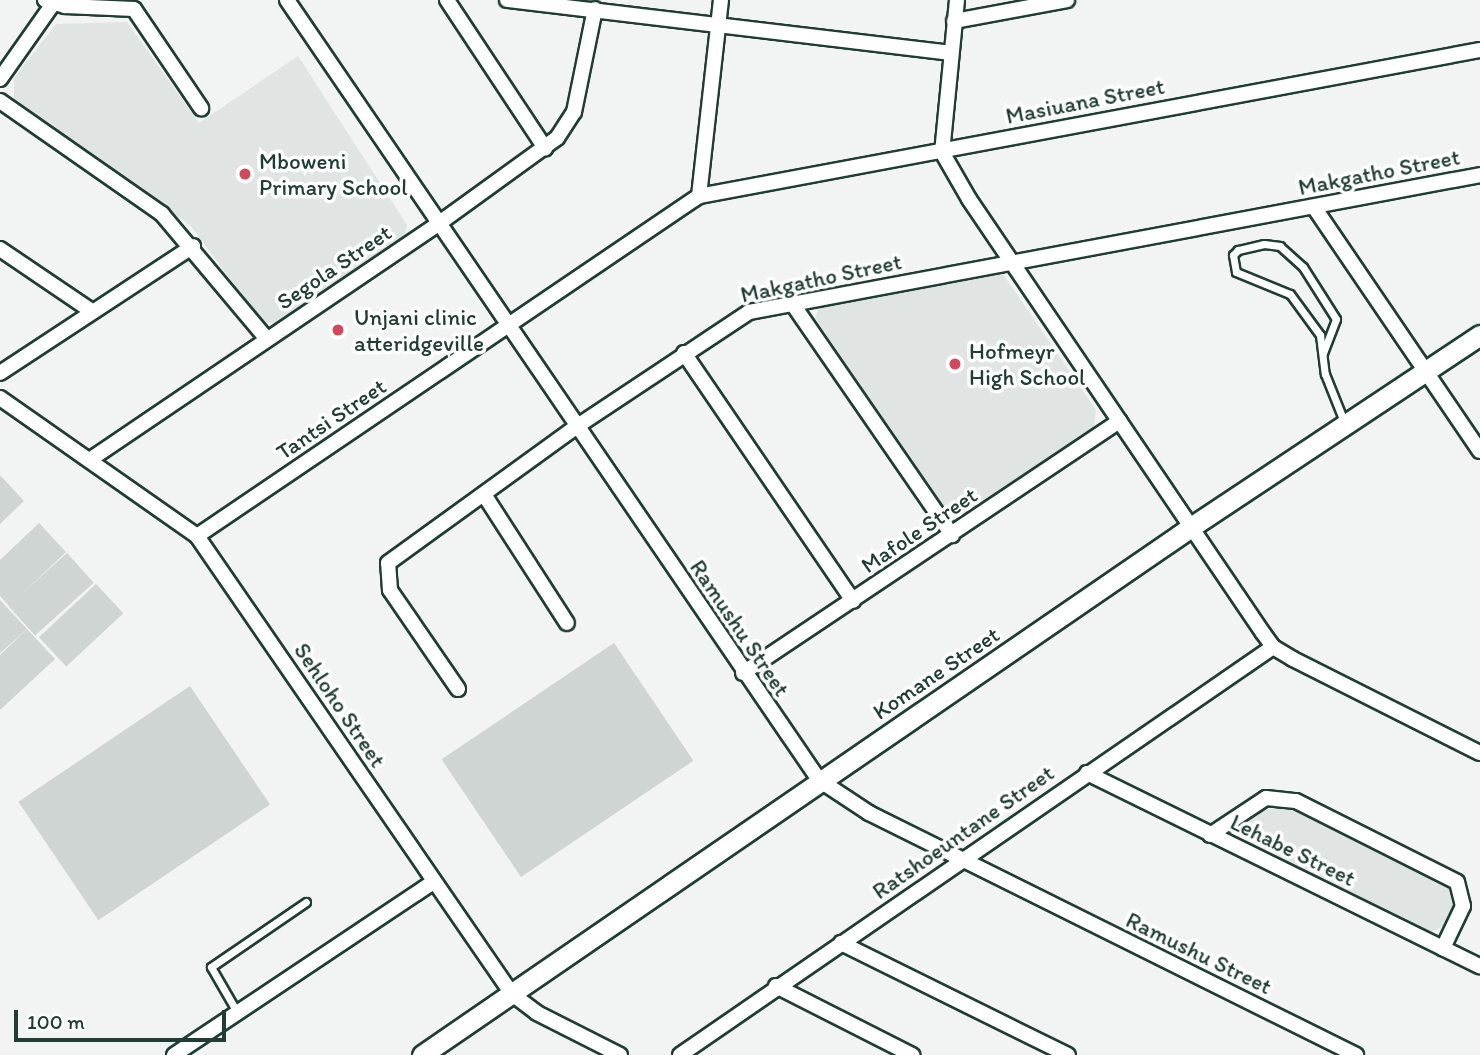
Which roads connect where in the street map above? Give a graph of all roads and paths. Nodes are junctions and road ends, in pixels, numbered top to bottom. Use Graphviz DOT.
graph roads {
  1 [pos="287,0"];
  2 [pos="447,0"];
  3 [pos="507,0"];
  4 [pos="721,0"];
  5 [pos="957,0"];
  6 [pos="1067,0"];
  7 [pos="49,2"];
  8 [pos="594,9"];
  9 [pos="954,21"];
  10 [pos="719,24"];
  11 [pos="1480,50"];
  12 [pos="951,53"];
  13 [pos="0,79"];
  14 [pos="0,101"];
  15 [pos="201,108"];
  16 [pos="545,148"];
  17 [pos="942,152"];
  18 [pos="1480,175"];
  19 [pos="699,196"];
  20 [pos="1314,207"];
  21 [pos="438,224"];
  22 [pos="193,246"];
  23 [pos="0,249"];
  24 [pos="1012,263"];
  25 [pos="792,303"];
  26 [pos="90,310"];
  27 [pos="509,326"];
  28 [pos="1480,335"];
  29 [pos="267,339"];
  30 [pos="684,354"];
  31 [pos="1323,354"];
  32 [pos="1425,372"];
  33 [pos="0,373"];
  34 [pos="0,398"];
  35 [pos="1119,421"];
  36 [pos="1346,426"];
  37 [pos="576,427"];
  38 [pos="1480,450"];
  39 [pos="91,459"];
  40 [pos="485,496"];
  41 [pos="1191,527"];
  42 [pos="952,535"];
  43 [pos="197,536"];
  44 [pos="853,601"];
  45 [pos="567,623"];
  46 [pos="1273,647"];
  47 [pos="743,673"];
  48 [pos="458,689"];
  49 [pos="1480,753"];
  50 [pos="1087,773"];
  51 [pos="819,780"];
  52 [pos="1210,835"];
  53 [pos="965,861"];
  54 [pos="433,882"];
  55 [pos="306,902"];
  56 [pos="841,943"];
  57 [pos="1443,948"];
  58 [pos="1480,967"];
  59 [pos="776,986"];
  60 [pos="512,994"];
  61 [pos="238,1013"];
  62 [pos="174,1055"];
  63 [pos="422,1055"];
  64 [pos="620,1055"];
  65 [pos="680,1055"];
  66 [pos="912,1055"];
  67 [pos="1068,1055"];
  68 [pos="1356,1055"];
  1 -- 21 [label="street, Ramushu Street"];
  2 -- 16 [label="street"];
  3 -- 8 [label="street"];
  4 -- 10 [label="street"];
  5 -- 9 [label="street"];
  6 -- 9 [label="street"];
  7 -- 13 [label="street"];
  7 -- 15 [label="street"];
  8 -- 10 [label="street"];
  8 -- 16 [label="street, Segola Street"];
  9 -- 12 [label="street"];
  10 -- 12 [label="street"];
  10 -- 19 [label="street"];
  11 -- 17 [label="street, Masiuana Street"];
  12 -- 17 [label="street"];
  14 -- 22 [label="street"];
  16 -- 21 [label="street, Segola Street"];
  17 -- 19 [label="street, Masiuana Street"];
  17 -- 24 [label="street"];
  18 -- 20 [label="street, Makgatho Street"];
  19 -- 27 [label="street, Tantsi Street"];
  20 -- 24 [label="street, Makgatho Street"];
  20 -- 32 [label="street"];
  21 -- 27 [label="street, Ramushu Street"];
  21 -- 29 [label="street, Segola Street"];
  22 -- 26 [label="street"];
  22 -- 29 [label="street"];
  23 -- 26 [label="street"];
  24 -- 25 [label="street, Makgatho Street"];
  24 -- 35 [label="street"];
  25 -- 30 [label="street, Makgatho Street"];
  25 -- 42 [label="street"];
  26 -- 33 [label="street"];
  27 -- 37 [label="street, Ramushu Street"];
  27 -- 43 [label="street, Tantsi Street"];
  28 -- 32 [label="street, Komane Street"];
  29 -- 39 [label="street, Segola Street"];
  30 -- 37 [label="street, Makgatho Street"];
  30 -- 44 [label="street"];
  31 -- 31 [label="lane"];
  31 -- 36 [label="lane"];
  32 -- 36 [label="street, Komane Street"];
  32 -- 38 [label="street"];
  34 -- 39 [label="street, Sehloho Street"];
  35 -- 41 [label="street"];
  35 -- 42 [label="street, Mafole Street"];
  36 -- 41 [label="street, Komane Street"];
  37 -- 40 [label="street, Makgatho Street"];
  37 -- 47 [label="street, Ramushu Street"];
  39 -- 43 [label="street, Sehloho Street"];
  40 -- 45 [label="street"];
  40 -- 48 [label="street, Makgatho Street"];
  41 -- 46 [label="street"];
  41 -- 51 [label="street, Komane Street"];
  42 -- 44 [label="street, Mafole Street"];
  43 -- 54 [label="street, Sehloho Street"];
  44 -- 47 [label="street, Mafole Street"];
  46 -- 49 [label="street"];
  46 -- 50 [label="street, Ratshoeuntane Street"];
  47 -- 51 [label="street, Ramushu Street"];
  50 -- 52 [label="street, Lehabe Street"];
  50 -- 53 [label="street, Ratshoeuntane Street"];
  51 -- 53 [label="street, Ramushu Street"];
  51 -- 60 [label="street, Komane Street"];
  52 -- 57 [label="street, Lehabe Street"];
  52 -- 57 [label="street"];
  53 -- 56 [label="street, Ratshoeuntane Street"];
  53 -- 68 [label="street, Ramushu Street"];
  54 -- 60 [label="street, Sehloho Street"];
  54 -- 61 [label="street"];
  55 -- 61 [label="lane"];
  56 -- 59 [label="street, Ratshoeuntane Street"];
  56 -- 67 [label="street"];
  57 -- 58 [label="street, Lehabe Street"];
  59 -- 65 [label="street, Ratshoeuntane Street"];
  59 -- 66 [label="street"];
  60 -- 63 [label="street, Komane Street"];
  60 -- 64 [label="street, Sehloho Street"];
  61 -- 62 [label="street"];
}
